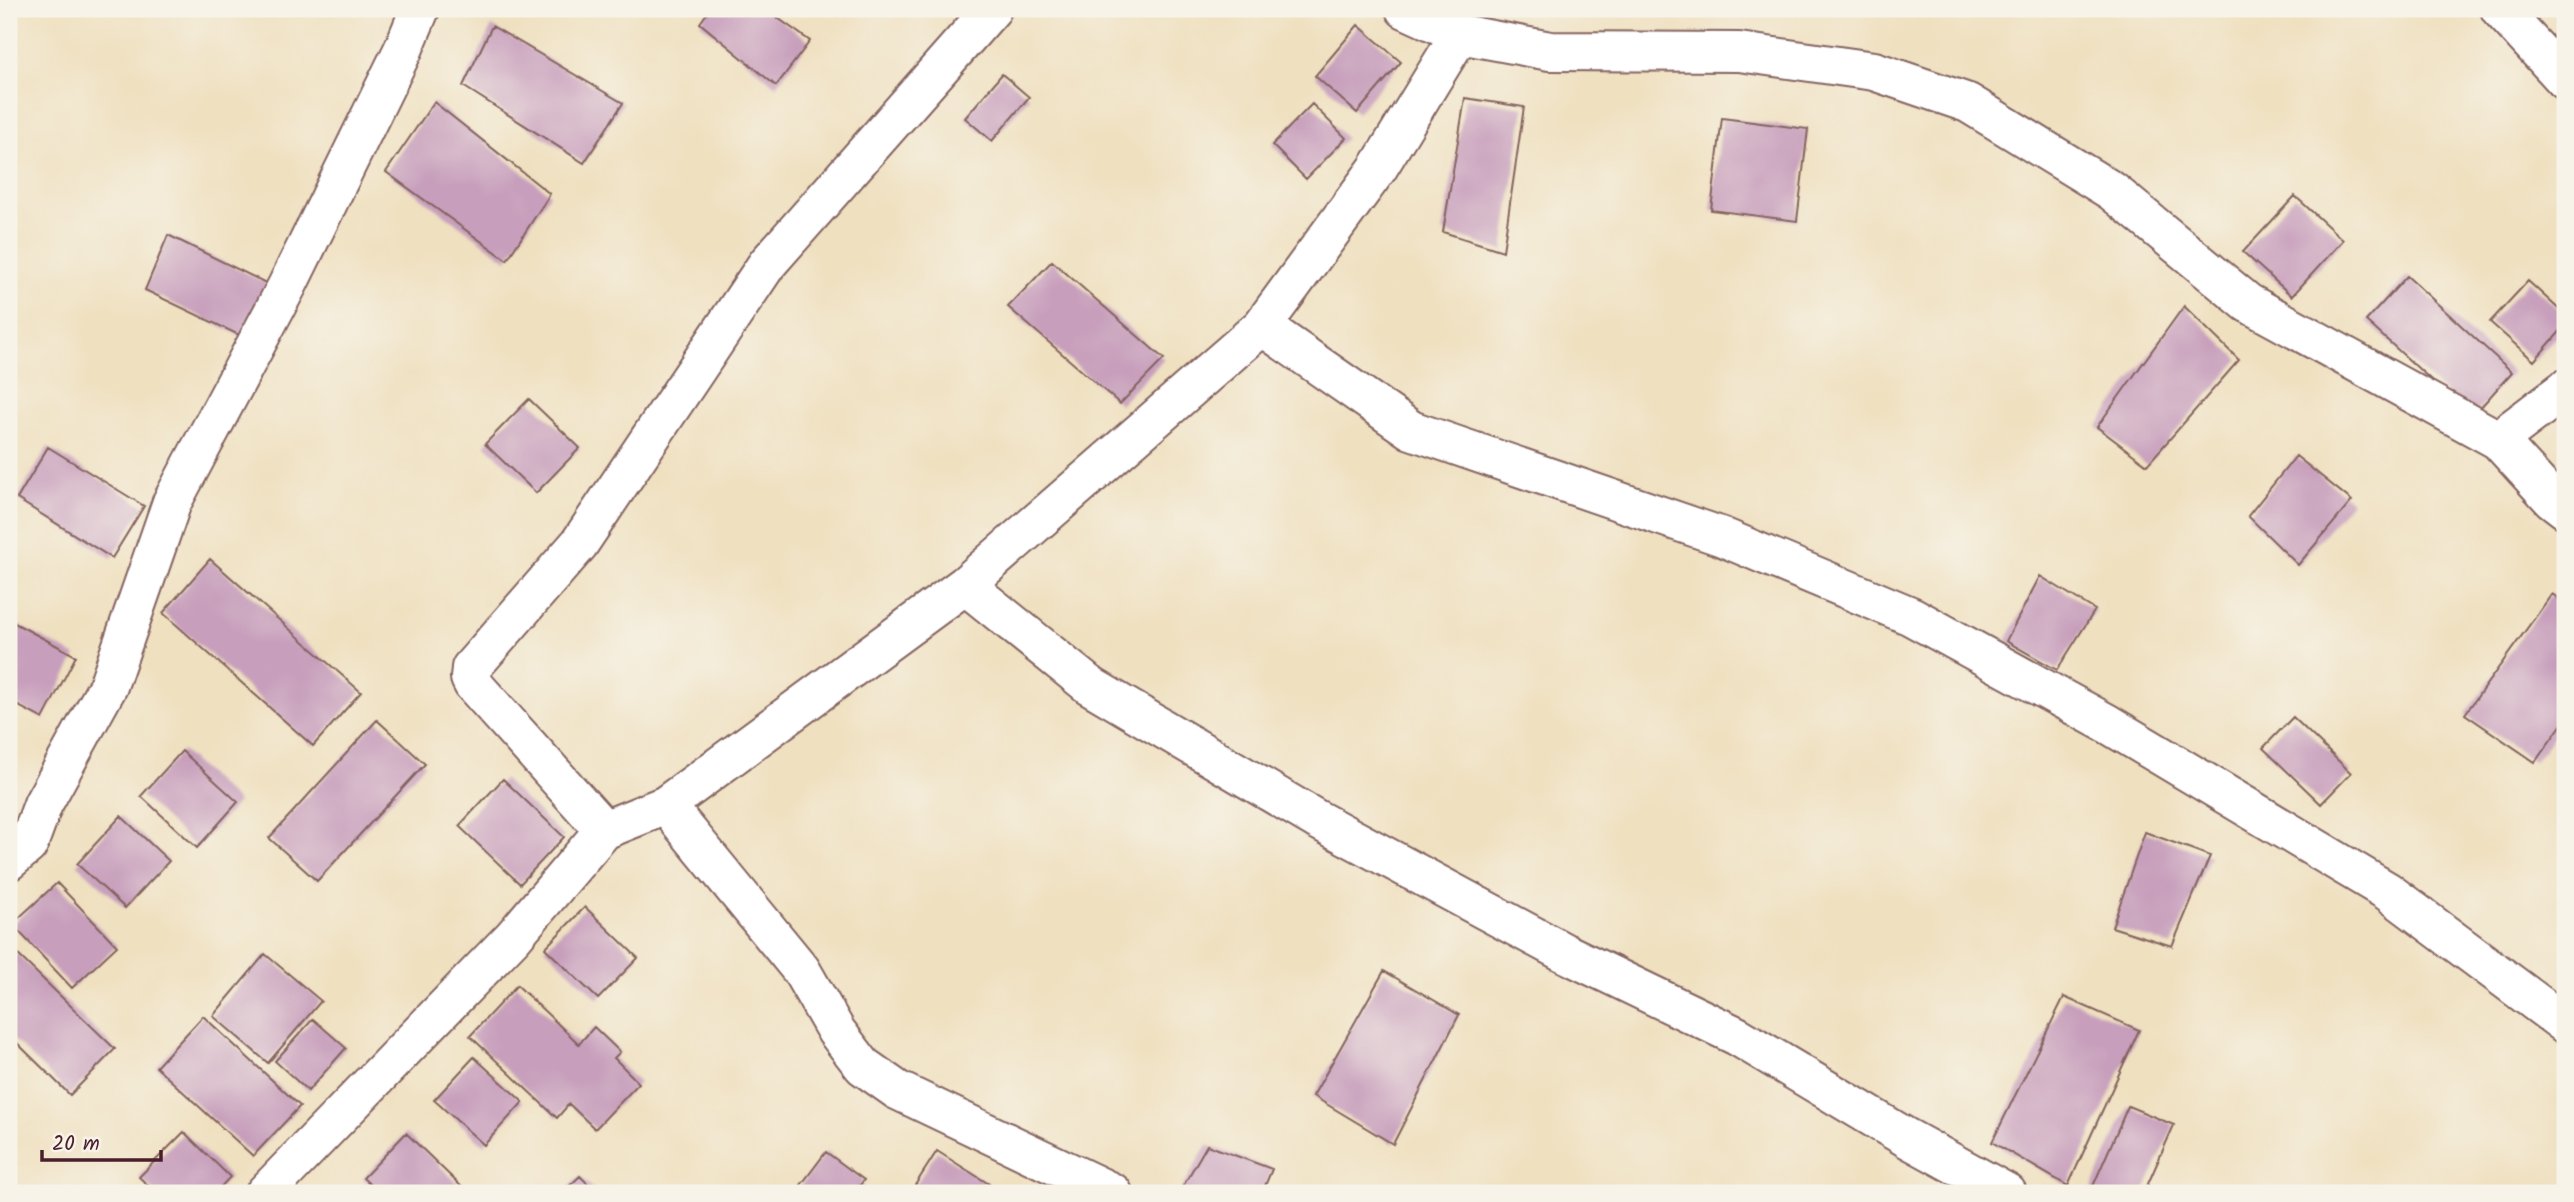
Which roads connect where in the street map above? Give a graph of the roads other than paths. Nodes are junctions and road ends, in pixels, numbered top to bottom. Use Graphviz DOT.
graph roads {
  1 [pos="420,9"];
  2 [pos="992,9"];
  3 [pos="1405,9"];
  4 [pos="2500,9"];
  5 [pos="1460,34"];
  6 [pos="2565,80"];
  7 [pos="1262,326"];
  8 [pos="2565,389"];
  9 [pos="2498,440"];
  10 [pos="2565,509"];
  11 [pos="965,585"];
  12 [pos="666,805"];
  13 [pos="604,830"];
  14 [pos="9,861"];
  15 [pos="2565,1024"];
  16 [pos="265,1193"];
  17 [pos="1113,1193"];
  18 [pos="2007,1193"];
  1 -- 14 [label="street"];
  2 -- 13 [label="street"];
  3 -- 5 [label="street"];
  4 -- 6 [label="street"];
  5 -- 7 [label="street"];
  5 -- 9 [label="street"];
  7 -- 11 [label="street"];
  7 -- 15 [label="street"];
  8 -- 9 [label="street"];
  9 -- 10 [label="street"];
  11 -- 12 [label="street"];
  11 -- 18 [label="street"];
  12 -- 13 [label="street"];
  12 -- 17 [label="street"];
  13 -- 16 [label="street"];
}
